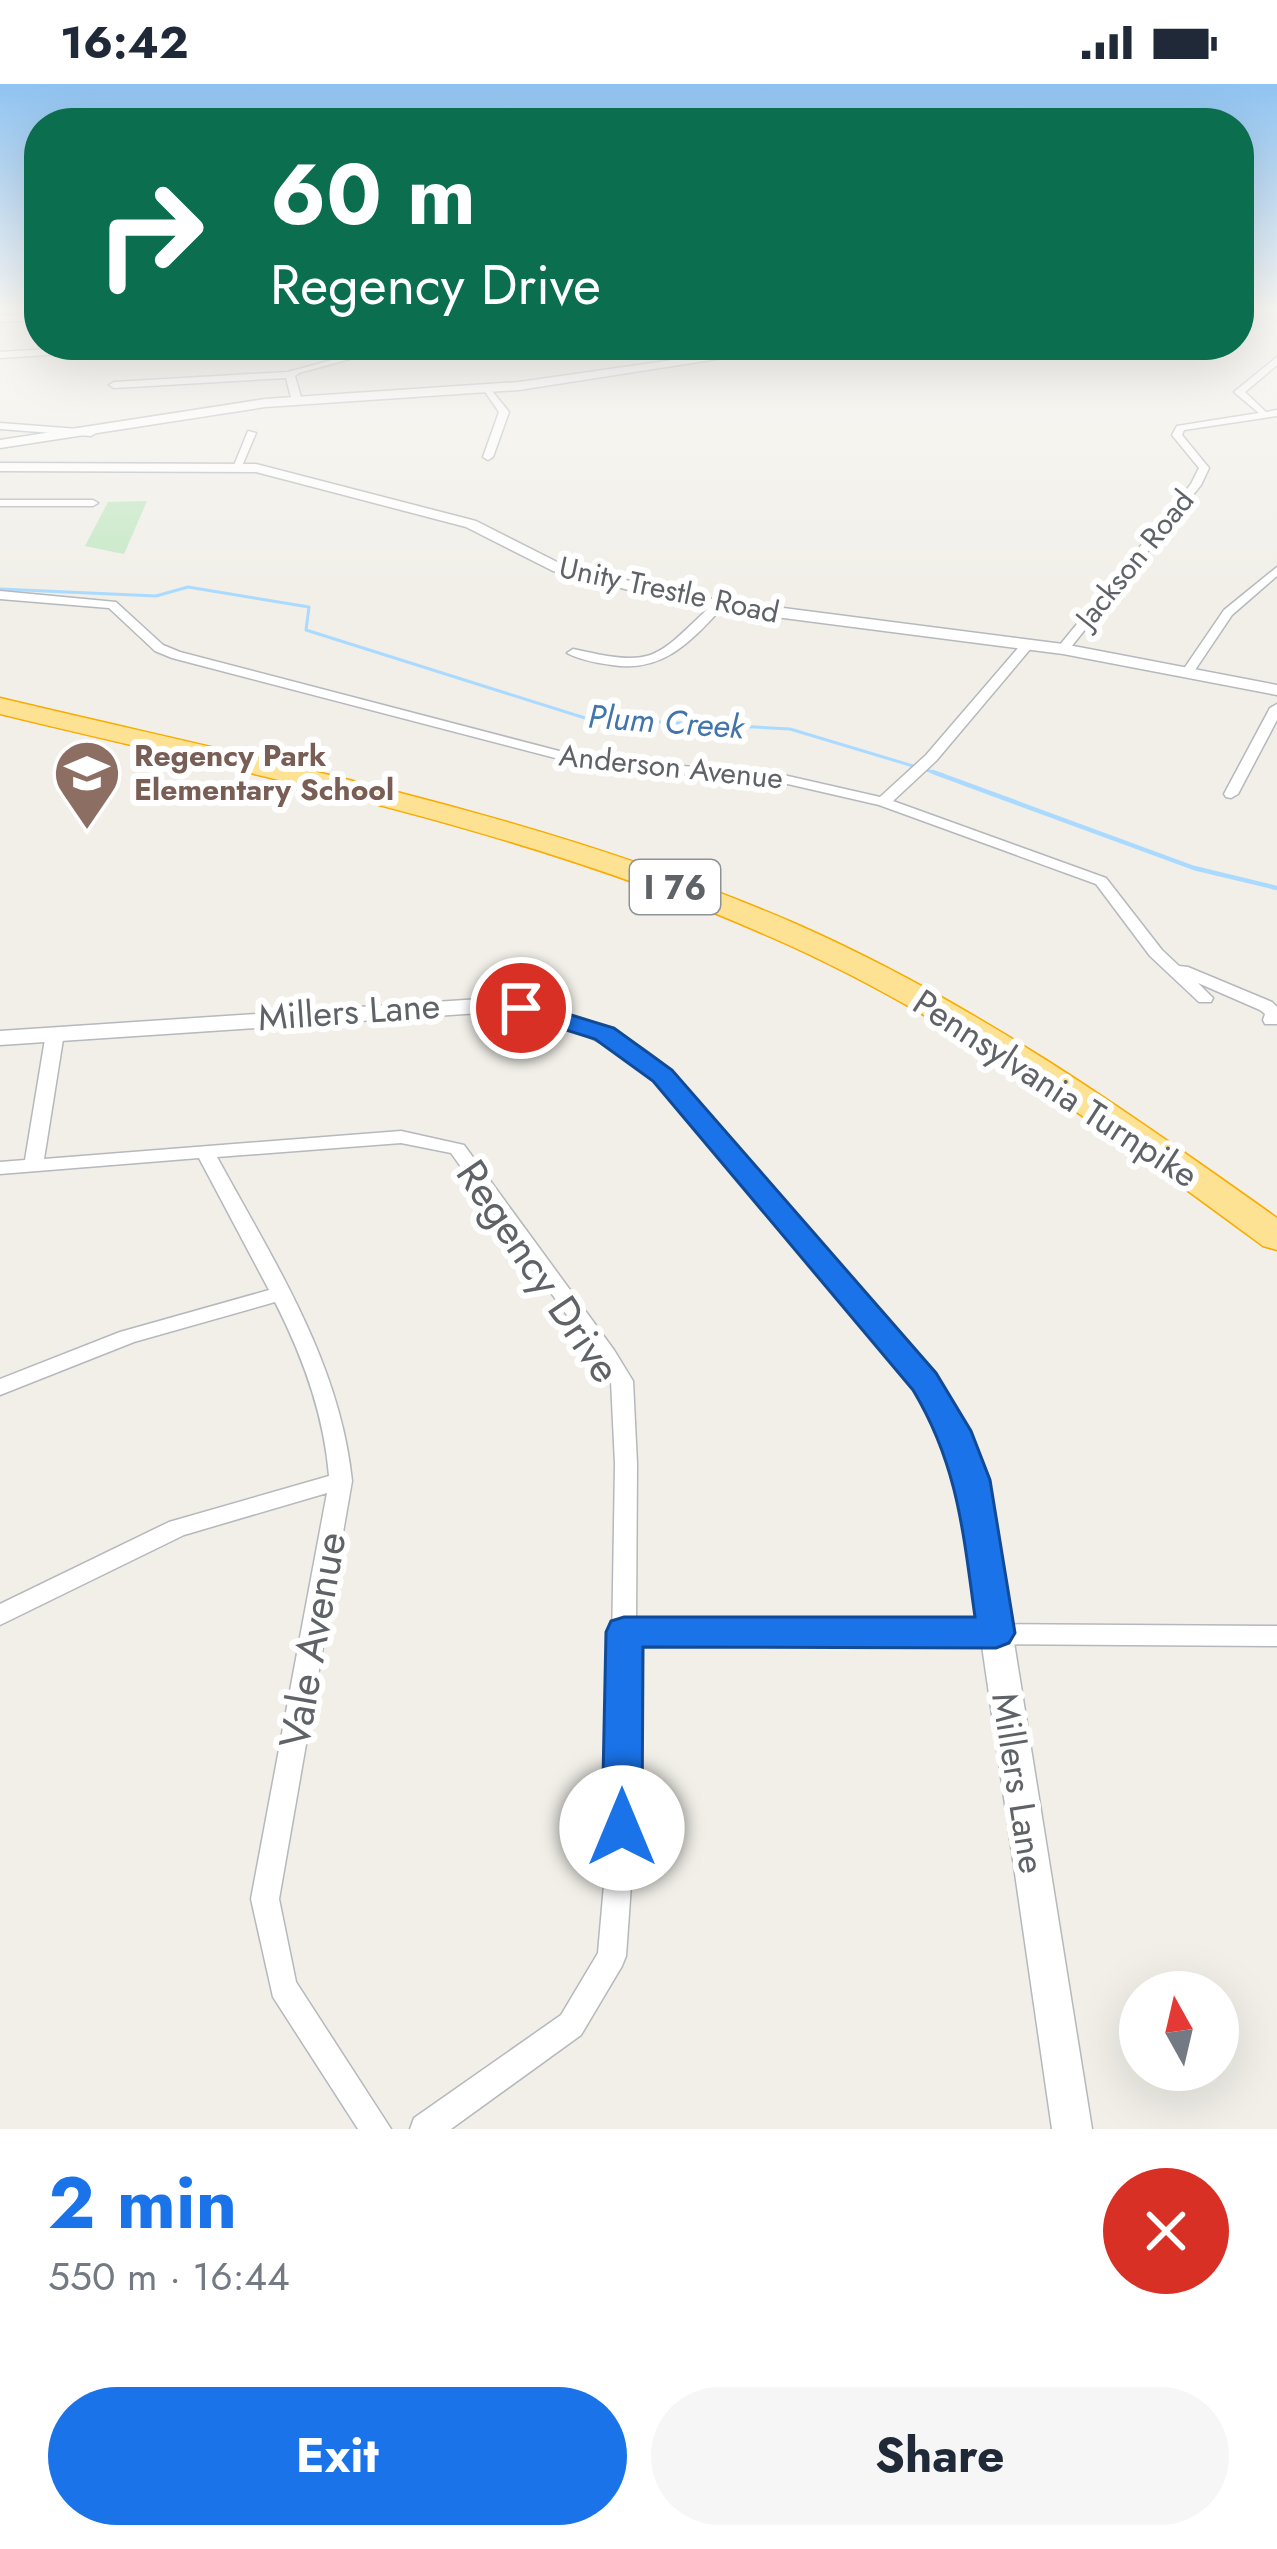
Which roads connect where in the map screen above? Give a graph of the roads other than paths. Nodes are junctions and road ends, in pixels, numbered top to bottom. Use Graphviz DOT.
graph roads {
  1 [pos="275,404"];
  2 [pos="499,404"];
  3 [pos="1254,404"];
  4 [pos="1262,411"];
  5 [pos="1277,412"];
  6 [pos="0,426"];
  7 [pos="91,433"];
  8 [pos="251,434"];
  9 [pos="0,444"];
  10 [pos="488,457"];
  11 [pos="238,466"];
  12 [pos="0,467"];
  13 [pos="0,503"];
  14 [pos="93,503"];
  15 [pos="1277,570"];
  16 [pos="0,595"];
  17 [pos="718,606"];
  18 [pos="1028,644"];
  19 [pos="1063,649"];
  20 [pos="573,653"];
  21 [pos="1187,673"];
  22 [pos="1277,690"];
  23 [pos="0,695"];
  24 [pos="0,706"];
  25 [pos="1277,708"];
  26 [pos="1231,794"];
  27 [pos="883,802"];
  28 [pos="1172,966"];
  29 [pos="1205,998"];
  30 [pos="1271,1020"];
  31 [pos="55,1033"];
  32 [pos="0,1038"];
  33 [pos="204,1151"];
  34 [pos="34,1165"];
  35 [pos="0,1168"];
  36 [pos="1277,1214"];
  37 [pos="1277,1237"];
  38 [pos="278,1294"];
  39 [pos="0,1387"];
  40 [pos="341,1481"];
  41 [pos="0,1615"];
  42 [pos="624,1632"];
  43 [pos="996,1633"];
  44 [pos="1277,1636"];
  45 [pos="376,2129"];
  46 [pos="425,2129"];
  47 [pos="1072,2129"];
  1 -- 7 [label="street"];
  2 -- 10 [label="street"];
  3 -- 4 [label="street"];
  4 -- 5 [label="street"];
  4 -- 19 [label="street, Jackson Road"];
  6 -- 7 [label="street"];
  7 -- 9 [label="street"];
  8 -- 11 [label="street"];
  11 -- 12 [label="street, Unity Trestle Road"];
  11 -- 17 [label="street, Unity Trestle Road"];
  13 -- 14 [label="street"];
  15 -- 21 [label="street"];
  16 -- 27 [label="street, Anderson Avenue"];
  17 -- 18 [label="street, Unity Trestle Road"];
  17 -- 20 [label="street"];
  18 -- 19 [label="street, Unity Trestle Road"];
  18 -- 27 [label="street"];
  19 -- 21 [label="street, Unity Trestle Road"];
  21 -- 22 [label="street, Unity Trestle Road"];
  23 -- 36 [label="highway, Pennsylvania Turnpike / I 76"];
  24 -- 37 [label="highway, Pennsylvania Turnpike / I 76"];
  25 -- 26 [label="street"];
  27 -- 28 [label="street, Anderson Avenue"];
  28 -- 29 [label="street, Anderson Avenue"];
  28 -- 30 [label="street, Anderson Avenue"];
  31 -- 32 [label="street, Millers Lane"];
  31 -- 34 [label="street"];
  31 -- 43 [label="street, Millers Lane"];
  33 -- 34 [label="street, Regency Drive"];
  33 -- 38 [label="street, Vale Avenue"];
  33 -- 42 [label="street, Regency Drive"];
  34 -- 35 [label="street, Regency Drive"];
  38 -- 39 [label="street"];
  38 -- 40 [label="street, Vale Avenue"];
  40 -- 41 [label="street"];
  40 -- 45 [label="street, Vale Avenue"];
  42 -- 43 [label="street"];
  42 -- 46 [label="street, Regency Drive"];
  43 -- 44 [label="street"];
  43 -- 47 [label="street, Millers Lane"];
}
